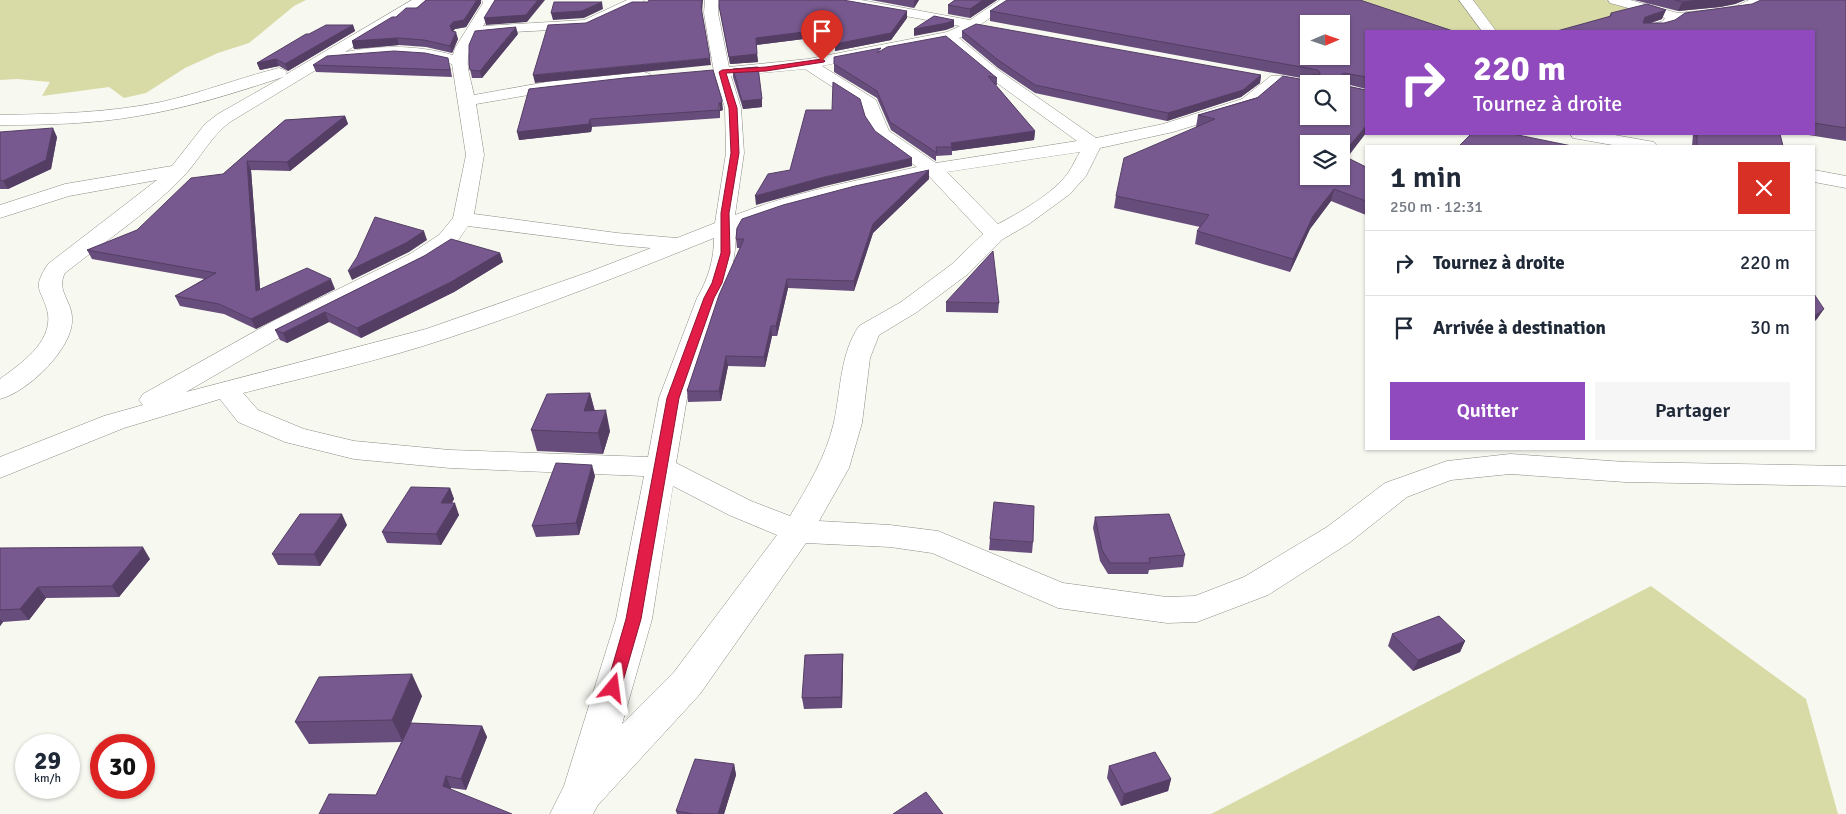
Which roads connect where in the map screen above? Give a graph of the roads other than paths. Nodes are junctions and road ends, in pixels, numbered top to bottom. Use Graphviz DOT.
graph roads {
  1 [pos="421,0"];
  2 [pos="489,0"];
  3 [pos="637,0"];
  4 [pos="712,0"];
  5 [pos="839,0"];
  6 [pos="1009,0"];
  7 [pos="1466,0"];
  8 [pos="1615,0"];
  9 [pos="1758,0"];
  10 [pos="1678,17"];
  11 [pos="990,28"];
  12 [pos="961,30"];
  13 [pos="1488,30"];
  14 [pos="1650,30"];
  15 [pos="464,33"];
  16 [pos="430,40"];
  17 [pos="378,51"];
  18 [pos="322,60"];
  19 [pos="459,62"];
  20 [pos="808,64"];
  21 [pos="716,72"];
  22 [pos="656,76"];
  23 [pos="1276,79"];
  24 [pos="467,100"];
  25 [pos="0,120"];
  26 [pos="1585,135"];
  27 [pos="1092,144"];
  28 [pos="1642,145"];
  29 [pos="933,169"];
  30 [pos="178,171"];
  31 [pos="1815,176"];
  32 [pos="1846,182"];
  33 [pos="0,212"];
  34 [pos="463,219"];
  35 [pos="726,226"];
  36 [pos="995,234"];
  37 [pos="680,244"];
  38 [pos="226,389"];
  39 [pos="0,391"];
  40 [pos="114,422"];
  41 [pos="660,467"];
  42 [pos="0,468"];
  43 [pos="1846,476"];
  44 [pos="797,531"];
  45 [pos="577,803"];
  1 -- 18 [label="street"];
  2 -- 15 [label="street"];
  3 -- 15 [label="street"];
  4 -- 21 [label="street"];
  5 -- 12 [label="street"];
  6 -- 12 [label="street"];
  7 -- 13 [label="street"];
  8 -- 10 [label="street"];
  9 -- 10 [label="street"];
  10 -- 14 [label="street"];
  11 -- 12 [label="street"];
  12 -- 20 [label="street"];
  12 -- 27 [label="street"];
  15 -- 19 [label="street"];
  16 -- 17 [label="street"];
  17 -- 18 [label="street"];
  17 -- 19 [label="street"];
  18 -- 25 [label="street"];
  18 -- 30 [label="street"];
  19 -- 24 [label="street"];
  20 -- 21 [label="street"];
  20 -- 29 [label="street"];
  21 -- 35 [label="street"];
  22 -- 24 [label="street"];
  23 -- 27 [label="street"];
  24 -- 34 [label="street"];
  26 -- 28 [label="street"];
  27 -- 29 [label="street"];
  27 -- 36 [label="street"];
  29 -- 35 [label="street"];
  29 -- 36 [label="street"];
  30 -- 33 [label="street"];
  30 -- 39 [label="street"];
  31 -- 32 [label="street"];
  34 -- 37 [label="street"];
  34 -- 40 [label="street"];
  35 -- 37 [label="street"];
  35 -- 41 [label="street"];
  36 -- 44 [label="street"];
  37 -- 38 [label="street"];
  38 -- 40 [label="street"];
  38 -- 41 [label="street"];
  40 -- 42 [label="street"];
  41 -- 44 [label="street"];
  41 -- 45 [label="street"];
  43 -- 44 [label="street"];
  44 -- 45 [label="street"];
}
